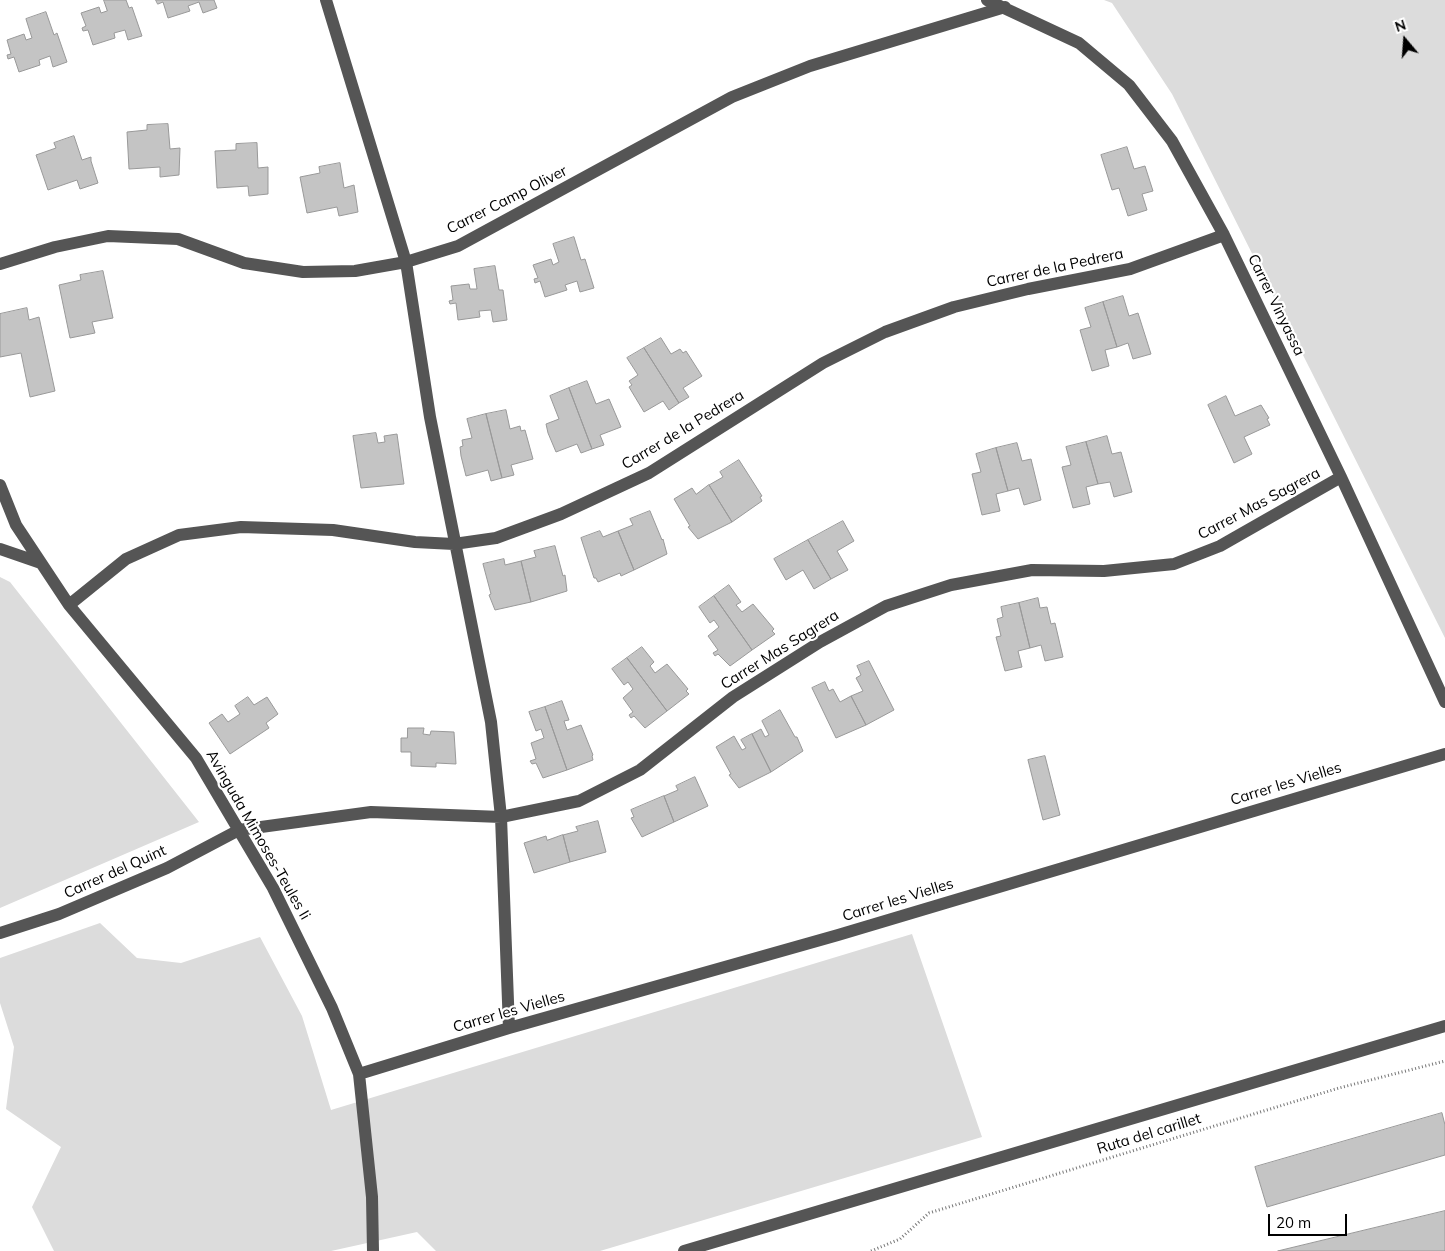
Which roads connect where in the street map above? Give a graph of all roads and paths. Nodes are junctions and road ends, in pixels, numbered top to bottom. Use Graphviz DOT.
graph roads {
  1 [pos="326,0"];
  2 [pos="987,0"];
  3 [pos="1004,7"];
  4 [pos="1224,235"];
  5 [pos="406,262"];
  6 [pos="0,264"];
  7 [pos="1341,478"];
  8 [pos="0,485"];
  9 [pos="454,544"];
  10 [pos="0,549"];
  11 [pos="41,564"];
  12 [pos="69,605"];
  13 [pos="1445,702"];
  14 [pos="1445,754"];
  15 [pos="501,817"];
  16 [pos="239,830"];
  17 [pos="0,933"];
  18 [pos="1445,1026"];
  19 [pos="509,1028"];
  20 [pos="1445,1061"];
  21 [pos="359,1074"];
  22 [pos="373,1251"];
  23 [pos="684,1251"];
  24 [pos="871,1251"];
  1 -- 5 [label="street"];
  2 -- 3 [label="street, Carrer Vinyassa"];
  3 -- 4 [label="street, Carrer Vinyassa"];
  3 -- 5 [label="street, Carrer Camp Oliver"];
  4 -- 7 [label="street, Carrer Vinyassa"];
  4 -- 9 [label="street, Carrer de la Pedrera"];
  5 -- 6 [label="street, Carrer Camp Oliver"];
  5 -- 9 [label="street"];
  7 -- 13 [label="street, Carrer Vinyassa"];
  7 -- 15 [label="street, Carrer Mas Sagrera"];
  8 -- 11 [label="street, Avinguda Mimoses-Teules Ii"];
  9 -- 12 [label="street, Carrer de la Pedrera"];
  9 -- 15 [label="street"];
  10 -- 11 [label="street"];
  11 -- 12 [label="street, Avinguda Mimoses-Teules Ii"];
  12 -- 16 [label="street, Avinguda Mimoses-Teules Ii"];
  14 -- 19 [label="street, Carrer les Vielles"];
  15 -- 16 [label="street, Carrer Mas Sagrera"];
  15 -- 19 [label="street"];
  16 -- 17 [label="street, Carrer del Quint"];
  16 -- 21 [label="street, Avinguda Mimoses-Teules Ii"];
  18 -- 23 [label="street"];
  19 -- 21 [label="street, Carrer les Vielles"];
  20 -- 24 [label="path, Ruta del carillet"];
  21 -- 22 [label="street, Avinguda Mimoses-Teules Ii"];
}
